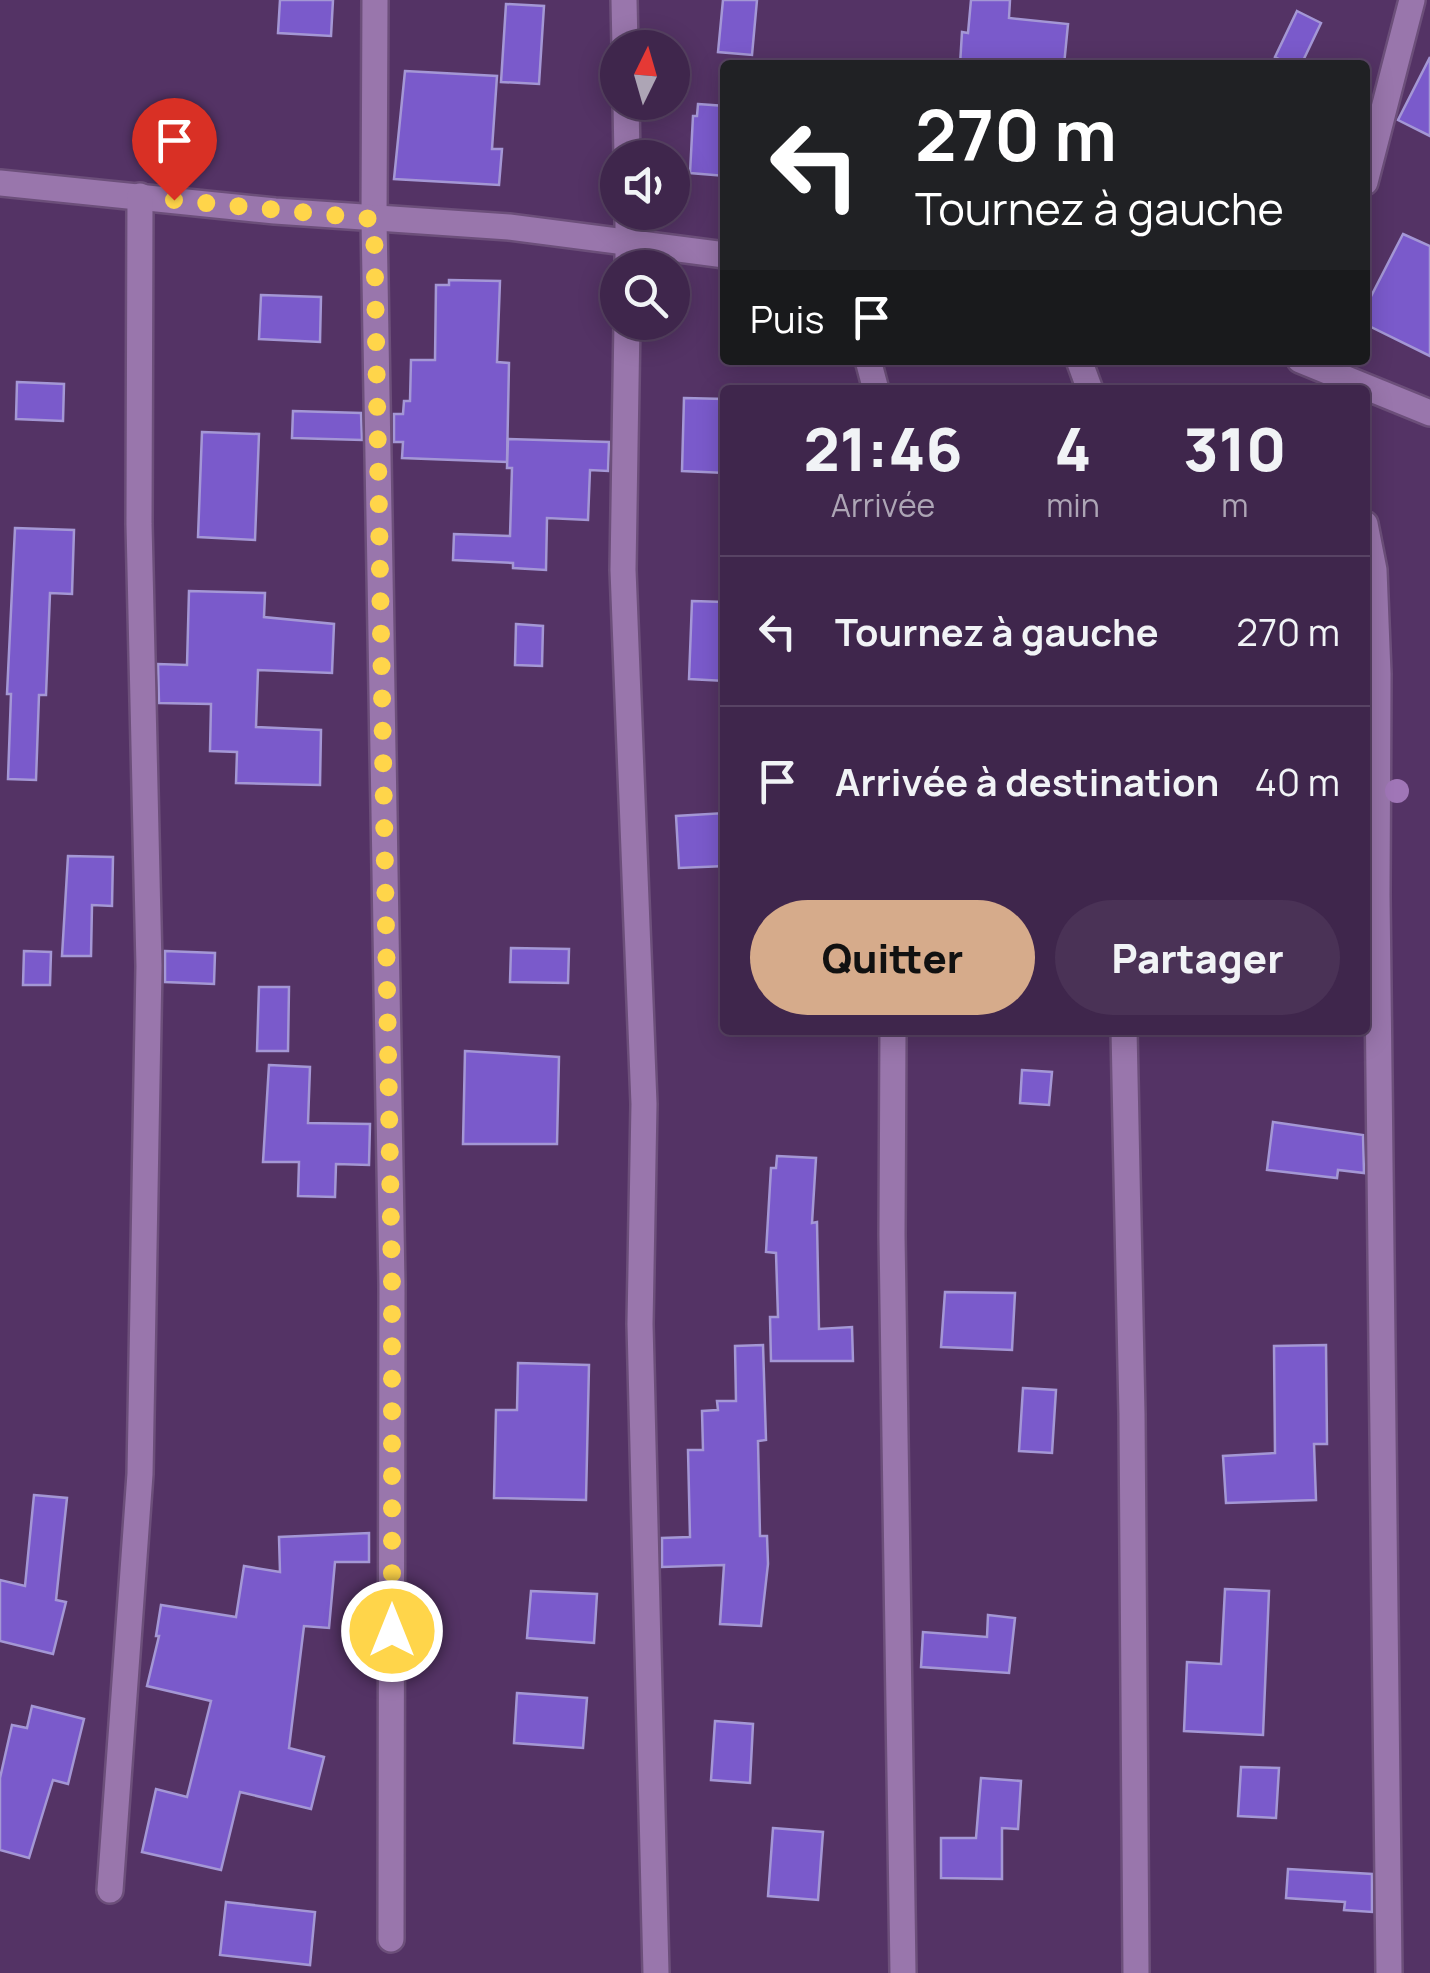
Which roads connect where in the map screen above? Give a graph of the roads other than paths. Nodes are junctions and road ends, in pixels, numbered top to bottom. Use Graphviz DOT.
graph roads {
  1 [pos="375,0"];
  2 [pos="624,0"];
  3 [pos="1412,0"];
  4 [pos="625,30"];
  5 [pos="1370,163"];
  6 [pos="0,183"];
  7 [pos="140,196"];
  8 [pos="374,219"];
  9 [pos="607,250"];
  10 [pos="690,255"];
  11 [pos="720,255"];
  12 [pos="627,340"];
  13 [pos="1329,374"];
  14 [pos="1357,385"];
  15 [pos="1370,390"];
  16 [pos="1430,413"];
  17 [pos="1370,550"];
  18 [pos="1371,895"];
  19 [pos="893,1035"];
  20 [pos="1124,1035"];
  21 [pos="110,1890"];
  22 [pos="391,1939"];
  23 [pos="656,1973"];
  24 [pos="903,1973"];
  25 [pos="1136,1973"];
  26 [pos="1390,1973"];
  1 -- 8 [label="street"];
  2 -- 4 [label="street"];
  3 -- 5 [label="street"];
  6 -- 7 [label="street"];
  7 -- 8 [label="street"];
  7 -- 21 [label="street"];
  8 -- 9 [label="street"];
  8 -- 22 [label="street"];
  10 -- 11 [label="street"];
  12 -- 23 [label="street"];
  13 -- 14 [label="street"];
  15 -- 16 [label="street"];
  17 -- 18 [label="street"];
  18 -- 26 [label="street"];
  19 -- 24 [label="street"];
  20 -- 25 [label="street"];
}
